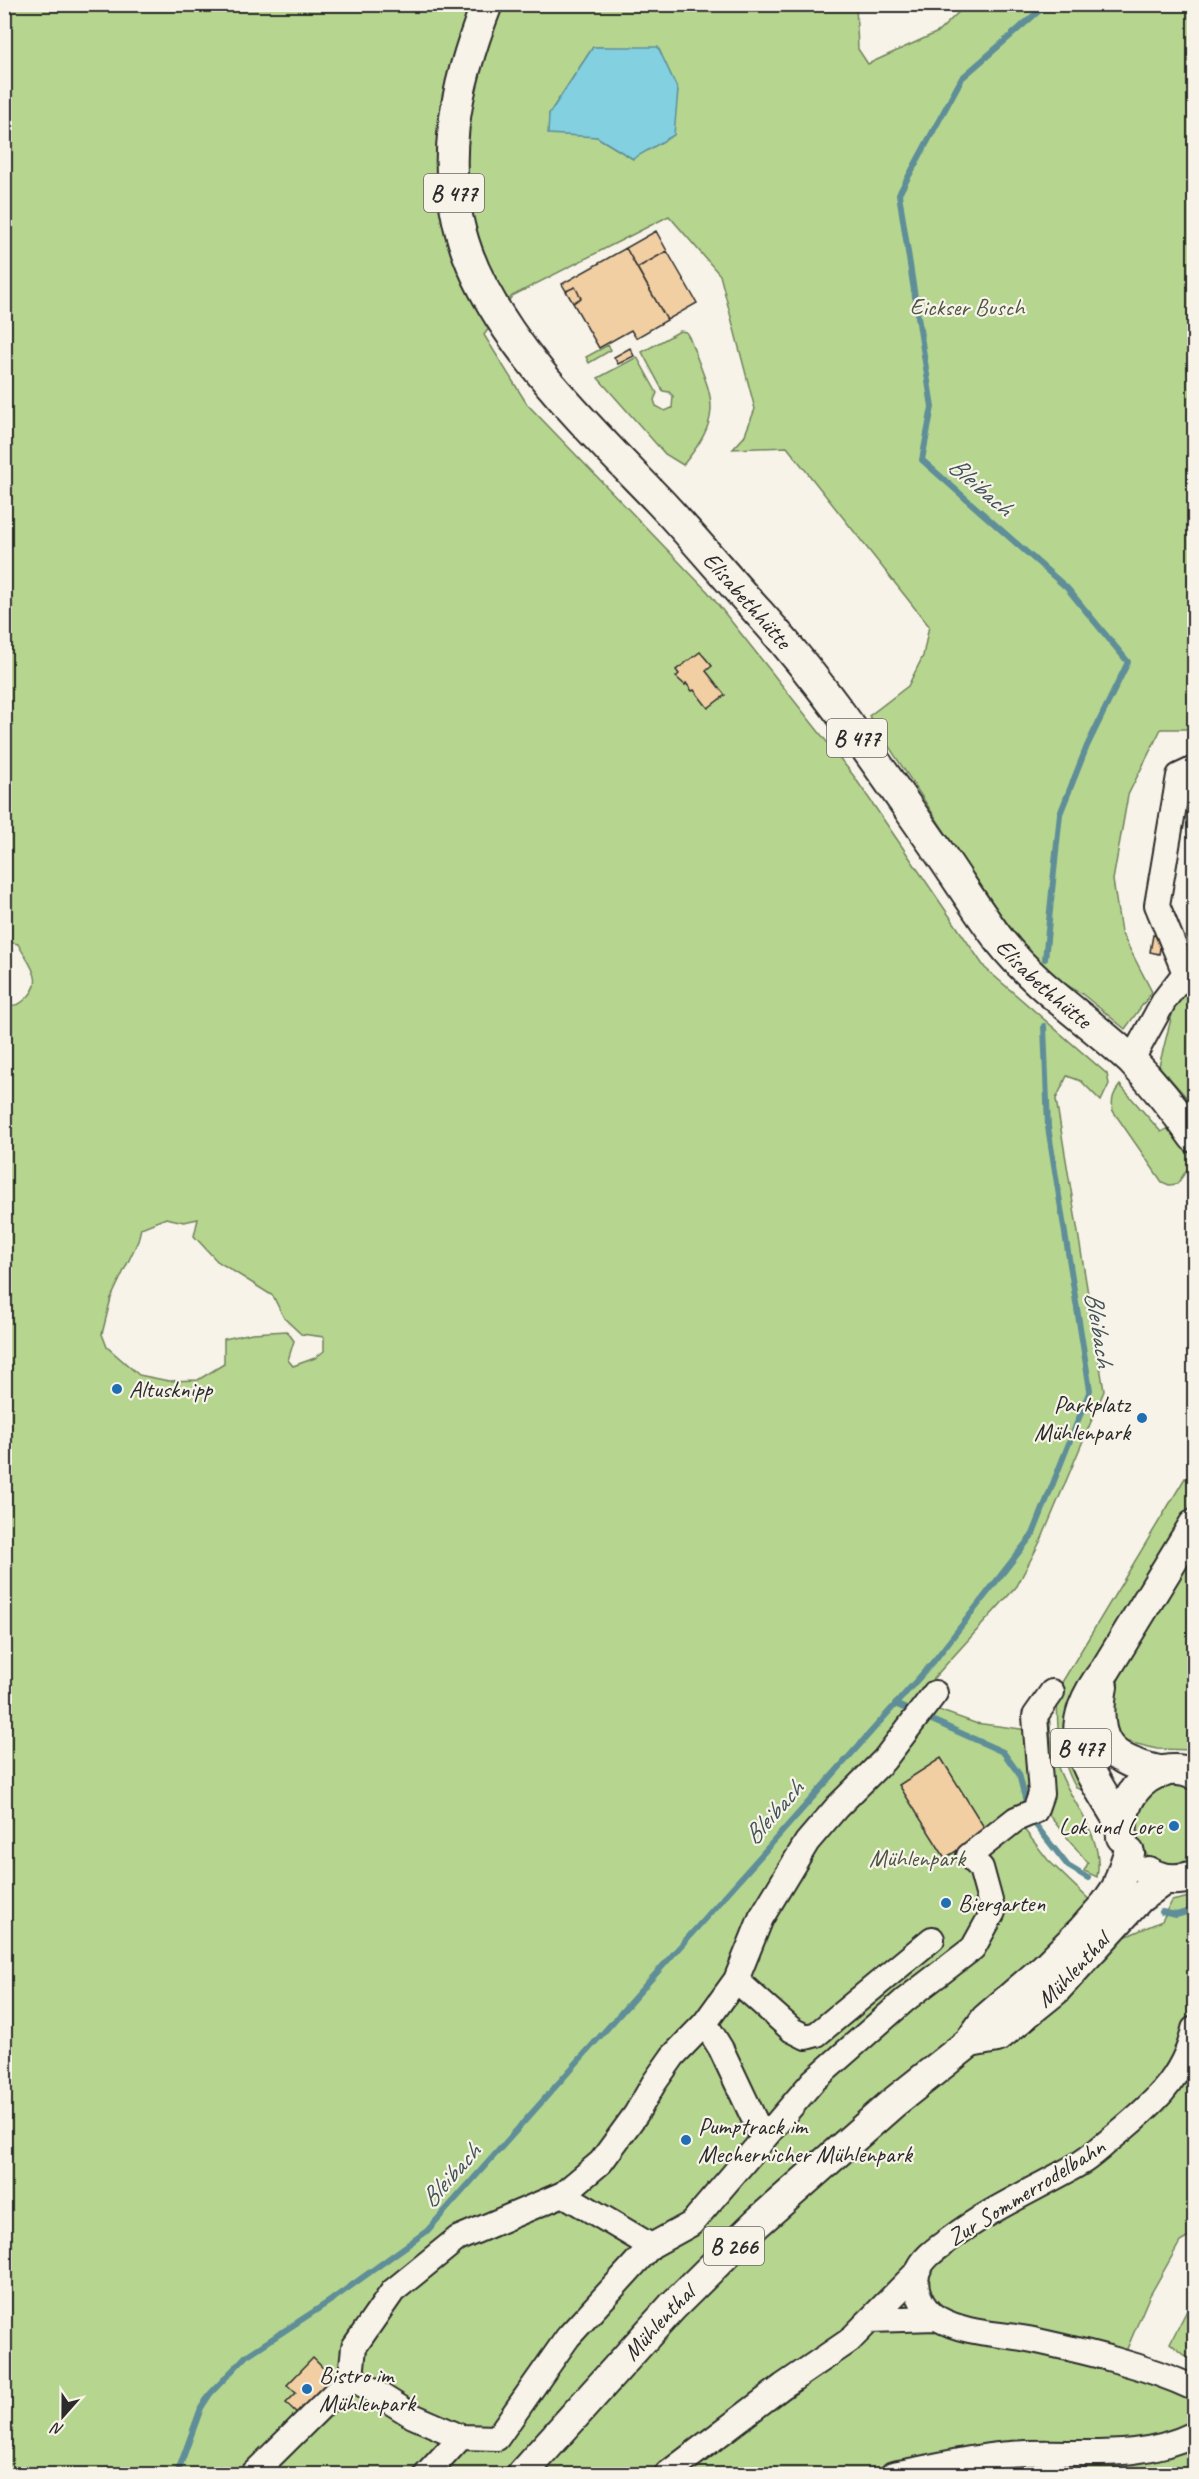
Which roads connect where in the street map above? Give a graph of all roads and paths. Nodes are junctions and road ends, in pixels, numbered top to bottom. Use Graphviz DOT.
graph roads {
  1 [pos="486,4"];
  2 [pos="1194,769"];
  3 [pos="1190,973"];
  4 [pos="1131,1061"];
  5 [pos="1194,1137"];
  6 [pos="1194,1525"];
  7 [pos="1106,1669"];
  8 [pos="1052,1692"];
  9 [pos="922,1710"];
  10 [pos="1185,1772"];
  11 [pos="1121,1824"];
  12 [pos="1129,1853"];
  13 [pos="1194,1876"];
  14 [pos="1165,1879"];
  15 [pos="932,1939"];
  16 [pos="893,1970"];
  17 [pos="736,1980"];
  18 [pos="905,2000"];
  19 [pos="705,2023"];
  20 [pos="1194,2029"];
  21 [pos="969,2042"];
  22 [pos="763,2138"];
  23 [pos="563,2194"];
  24 [pos="651,2246"];
  25 [pos="917,2272"];
  26 [pos="936,2318"];
  27 [pos="870,2320"];
  28 [pos="351,2377"];
  29 [pos="1194,2388"];
  30 [pos="1194,2434"];
  31 [pos="461,2437"];
  32 [pos="1009,2454"];
  33 [pos="253,2475"];
  34 [pos="427,2475"];
  35 [pos="522,2475"];
  36 [pos="667,2475"];
  37 [pos="893,2475"];
  38 [pos="987,2475"];
  1 -- 4 [label="main road, Elisabethhütte / B 477"];
  2 -- 3 [label="lane"];
  3 -- 4 [label="lane"];
  4 -- 5 [label="main road, Elisabethhütte / B 477"];
  6 -- 7 [label="main road, B 477"];
  7 -- 10 [label="main road, B 477"];
  7 -- 11 [label="main road, B 477"];
  8 -- 18 [label="lane"];
  9 -- 17 [label="lane"];
  10 -- 11 [label="main road"];
  11 -- 12 [label="main road"];
  12 -- 14 [label="main road"];
  12 -- 21 [label="main road, Mühlenthal / B 266"];
  13 -- 14 [label="main road"];
  14 -- 21 [label="main road, Mühlenthal / B 266"];
  15 -- 16 [label="lane"];
  16 -- 17 [label="lane"];
  16 -- 18 [label="lane"];
  17 -- 19 [label="lane"];
  18 -- 22 [label="lane"];
  19 -- 22 [label="lane"];
  19 -- 23 [label="lane"];
  20 -- 25 [label="lane, Zur Sommerrodelbahn"];
  21 -- 35 [label="main road, Mühlenthal / B 266"];
  22 -- 24 [label="lane"];
  23 -- 24 [label="lane"];
  23 -- 28 [label="lane"];
  24 -- 31 [label="lane"];
  25 -- 26 [label="lane"];
  25 -- 27 [label="lane, Zur Sommerrodelbahn"];
  26 -- 27 [label="lane"];
  26 -- 29 [label="lane"];
  27 -- 36 [label="lane, Zur Sommerrodelbahn"];
  28 -- 31 [label="lane"];
  28 -- 33 [label="lane"];
  30 -- 32 [label="lane"];
  31 -- 34 [label="lane"];
  32 -- 37 [label="lane"];
  32 -- 38 [label="lane"];
}
